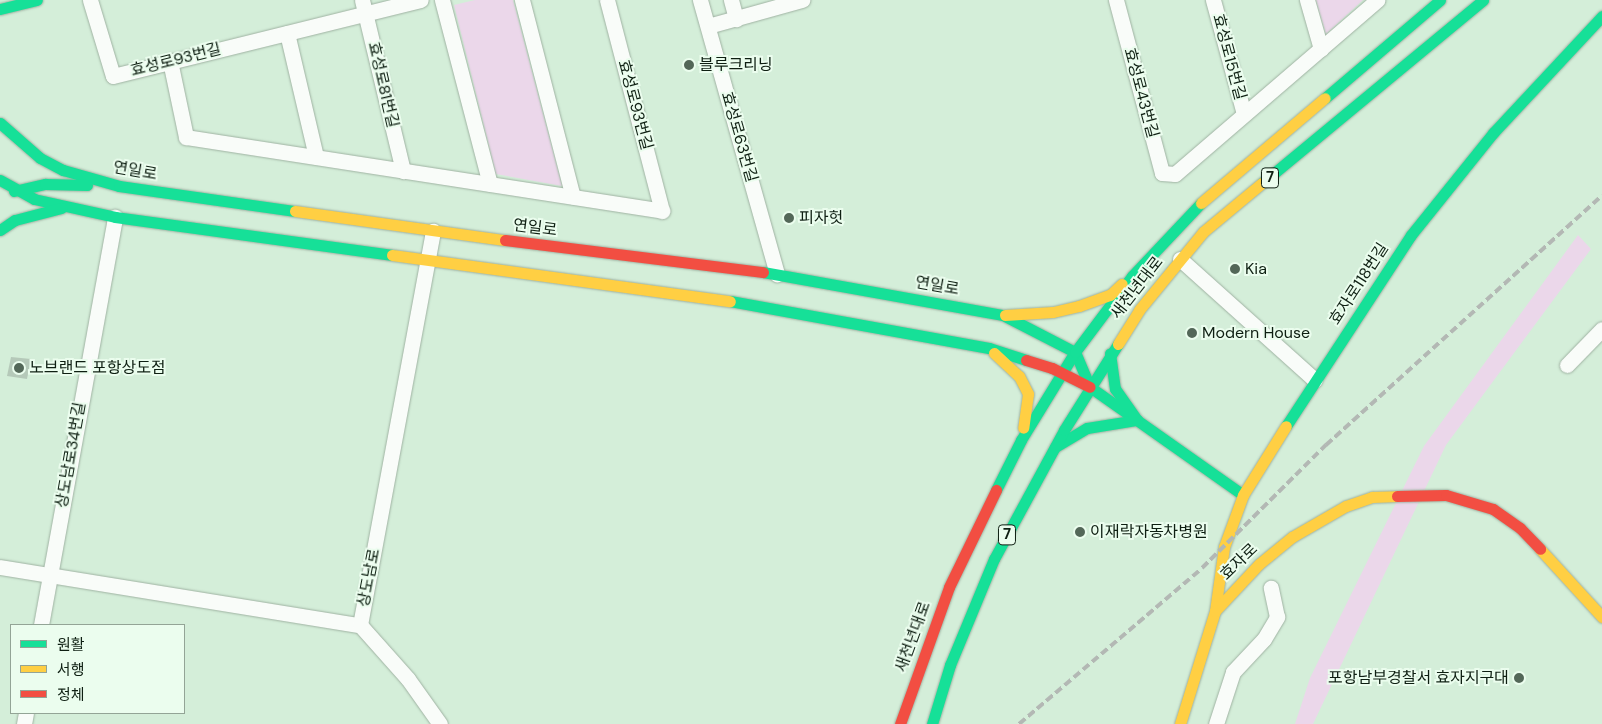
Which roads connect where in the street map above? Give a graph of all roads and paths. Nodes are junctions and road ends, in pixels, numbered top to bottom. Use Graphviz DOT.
graph roads {
  1 [pos="37,0"];
  2 [pos="90,0"];
  3 [pos="421,0"];
  4 [pos="442,0"];
  5 [pos="522,0"];
  6 [pos="607,0"];
  7 [pos="700,0"];
  8 [pos="731,0"];
  9 [pos="802,0"];
  10 [pos="1116,0"];
  11 [pos="1213,0"];
  12 [pos="1307,0"];
  13 [pos="1377,0"];
  14 [pos="1440,0"];
  15 [pos="1483,0"];
  16 [pos="364,7"];
  17 [pos="0,9"];
  18 [pos="1602,16"];
  19 [pos="736,18"];
  20 [pos="708,26"];
  21 [pos="287,33"];
  22 [pos="1321,49"];
  23 [pos="170,62"];
  24 [pos="1244,114"];
  25 [pos="0,123"];
  26 [pos="316,157"];
  27 [pos="403,171"];
  28 [pos="0,180"];
  29 [pos="490,184"];
  30 [pos="118,186"];
  31 [pos="17,189"];
  32 [pos="0,196"];
  33 [pos="573,197"];
  34 [pos="65,207"];
  35 [pos="115,217"];
  36 [pos="0,230"];
  37 [pos="433,231"];
  38 [pos="430,258"];
  39 [pos="1180,259"];
  40 [pos="777,274"];
  41 [pos="1132,276"];
  42 [pos="1003,315"];
  43 [pos="1602,328"];
  44 [pos="989,348"];
  45 [pos="1075,352"];
  46 [pos="1110,353"];
  47 [pos="1567,365"];
  48 [pos="1061,372"];
  49 [pos="1315,380"];
  50 [pos="1090,388"];
  51 [pos="1137,420"];
  52 [pos="1021,440"];
  53 [pos="1056,447"];
  54 [pos="1243,495"];
  55 [pos="0,567"];
  56 [pos="49,575"];
  57 [pos="1271,588"];
  58 [pos="1214,611"];
  59 [pos="1602,618"];
  60 [pos="40,624"];
  61 [pos="360,625"];
  62 [pos="440,724"];
  63 [pos="900,724"];
  64 [pos="932,724"];
  65 [pos="1180,724"];
  66 [pos="1216,724"];
  1 -- 17 [label="main road"];
  2 -- 23 [label="street, 효성로93번길"];
  3 -- 16 [label="street, 효성로93번길"];
  4 -- 29 [label="street"];
  5 -- 33 [label="street"];
  6 -- 33 [label="street, 효성로93번길"];
  7 -- 20 [label="street, 효성로63번길"];
  8 -- 19 [label="street"];
  9 -- 19 [label="street"];
  10 -- 24 [label="street, 효성로43번길"];
  11 -- 24 [label="street, 효성로15번길"];
  12 -- 22 [label="street"];
  13 -- 22 [label="street"];
  14 -- 41 [label="main road, 새천년대로 / 7"];
  15 -- 39 [label="main road, 새천년대로 / 7"];
  16 -- 21 [label="street, 효성로93번길"];
  16 -- 27 [label="street, 효성로81번길"];
  18 -- 49 [label="main road, 효자로118번길"];
  19 -- 20 [label="street"];
  20 -- 40 [label="street, 효성로63번길"];
  21 -- 23 [label="street, 효성로93번길"];
  21 -- 26 [label="street"];
  22 -- 24 [label="street"];
  23 -- 26 [label="street"];
  25 -- 30 [label="main road, 연일로"];
  26 -- 27 [label="street"];
  27 -- 29 [label="street"];
  28 -- 31 [label="main road"];
  29 -- 33 [label="street"];
  30 -- 31 [label="main road"];
  30 -- 37 [label="main road, 연일로"];
  31 -- 32 [label="main road"];
  31 -- 34 [label="main road"];
  34 -- 35 [label="main road"];
  34 -- 36 [label="main road"];
  35 -- 38 [label="main road"];
  35 -- 56 [label="street, 상도남로34번길"];
  37 -- 38 [label="street, 상도남로"];
  37 -- 40 [label="main road, 연일로"];
  38 -- 44 [label="main road"];
  38 -- 61 [label="street, 상도남로"];
  39 -- 46 [label="main road, 새천년대로 / 7"];
  39 -- 49 [label="street"];
  40 -- 42 [label="main road, 연일로"];
  41 -- 42 [label="main road"];
  41 -- 45 [label="main road, 새천년대로 / 7"];
  42 -- 45 [label="main road, 연일로"];
  43 -- 47 [label="street"];
  44 -- 48 [label="main road"];
  44 -- 52 [label="main road"];
  45 -- 48 [label="main road, 새천년대로 / 7"];
  45 -- 50 [label="main road"];
  46 -- 50 [label="main road, 새천년대로 / 7"];
  46 -- 51 [label="main road"];
  48 -- 50 [label="main road"];
  48 -- 52 [label="main road, 새천년대로 / 7"];
  49 -- 54 [label="main road, 효자로118번길"];
  50 -- 51 [label="main road"];
  50 -- 53 [label="main road, 새천년대로 / 7"];
  51 -- 53 [label="main road"];
  51 -- 54 [label="main road"];
  52 -- 63 [label="main road, 새천년대로 / 7"];
  53 -- 64 [label="main road, 새천년대로 / 7"];
  54 -- 58 [label="main road, 효자로118번길"];
  55 -- 56 [label="street, 상도남로"];
  56 -- 60 [label="street, 상도남로34번길"];
  56 -- 61 [label="street, 상도남로"];
  57 -- 66 [label="street"];
  58 -- 59 [label="main road, 효자로"];
  58 -- 65 [label="main road, 효자로"];
  61 -- 62 [label="street"];
}
